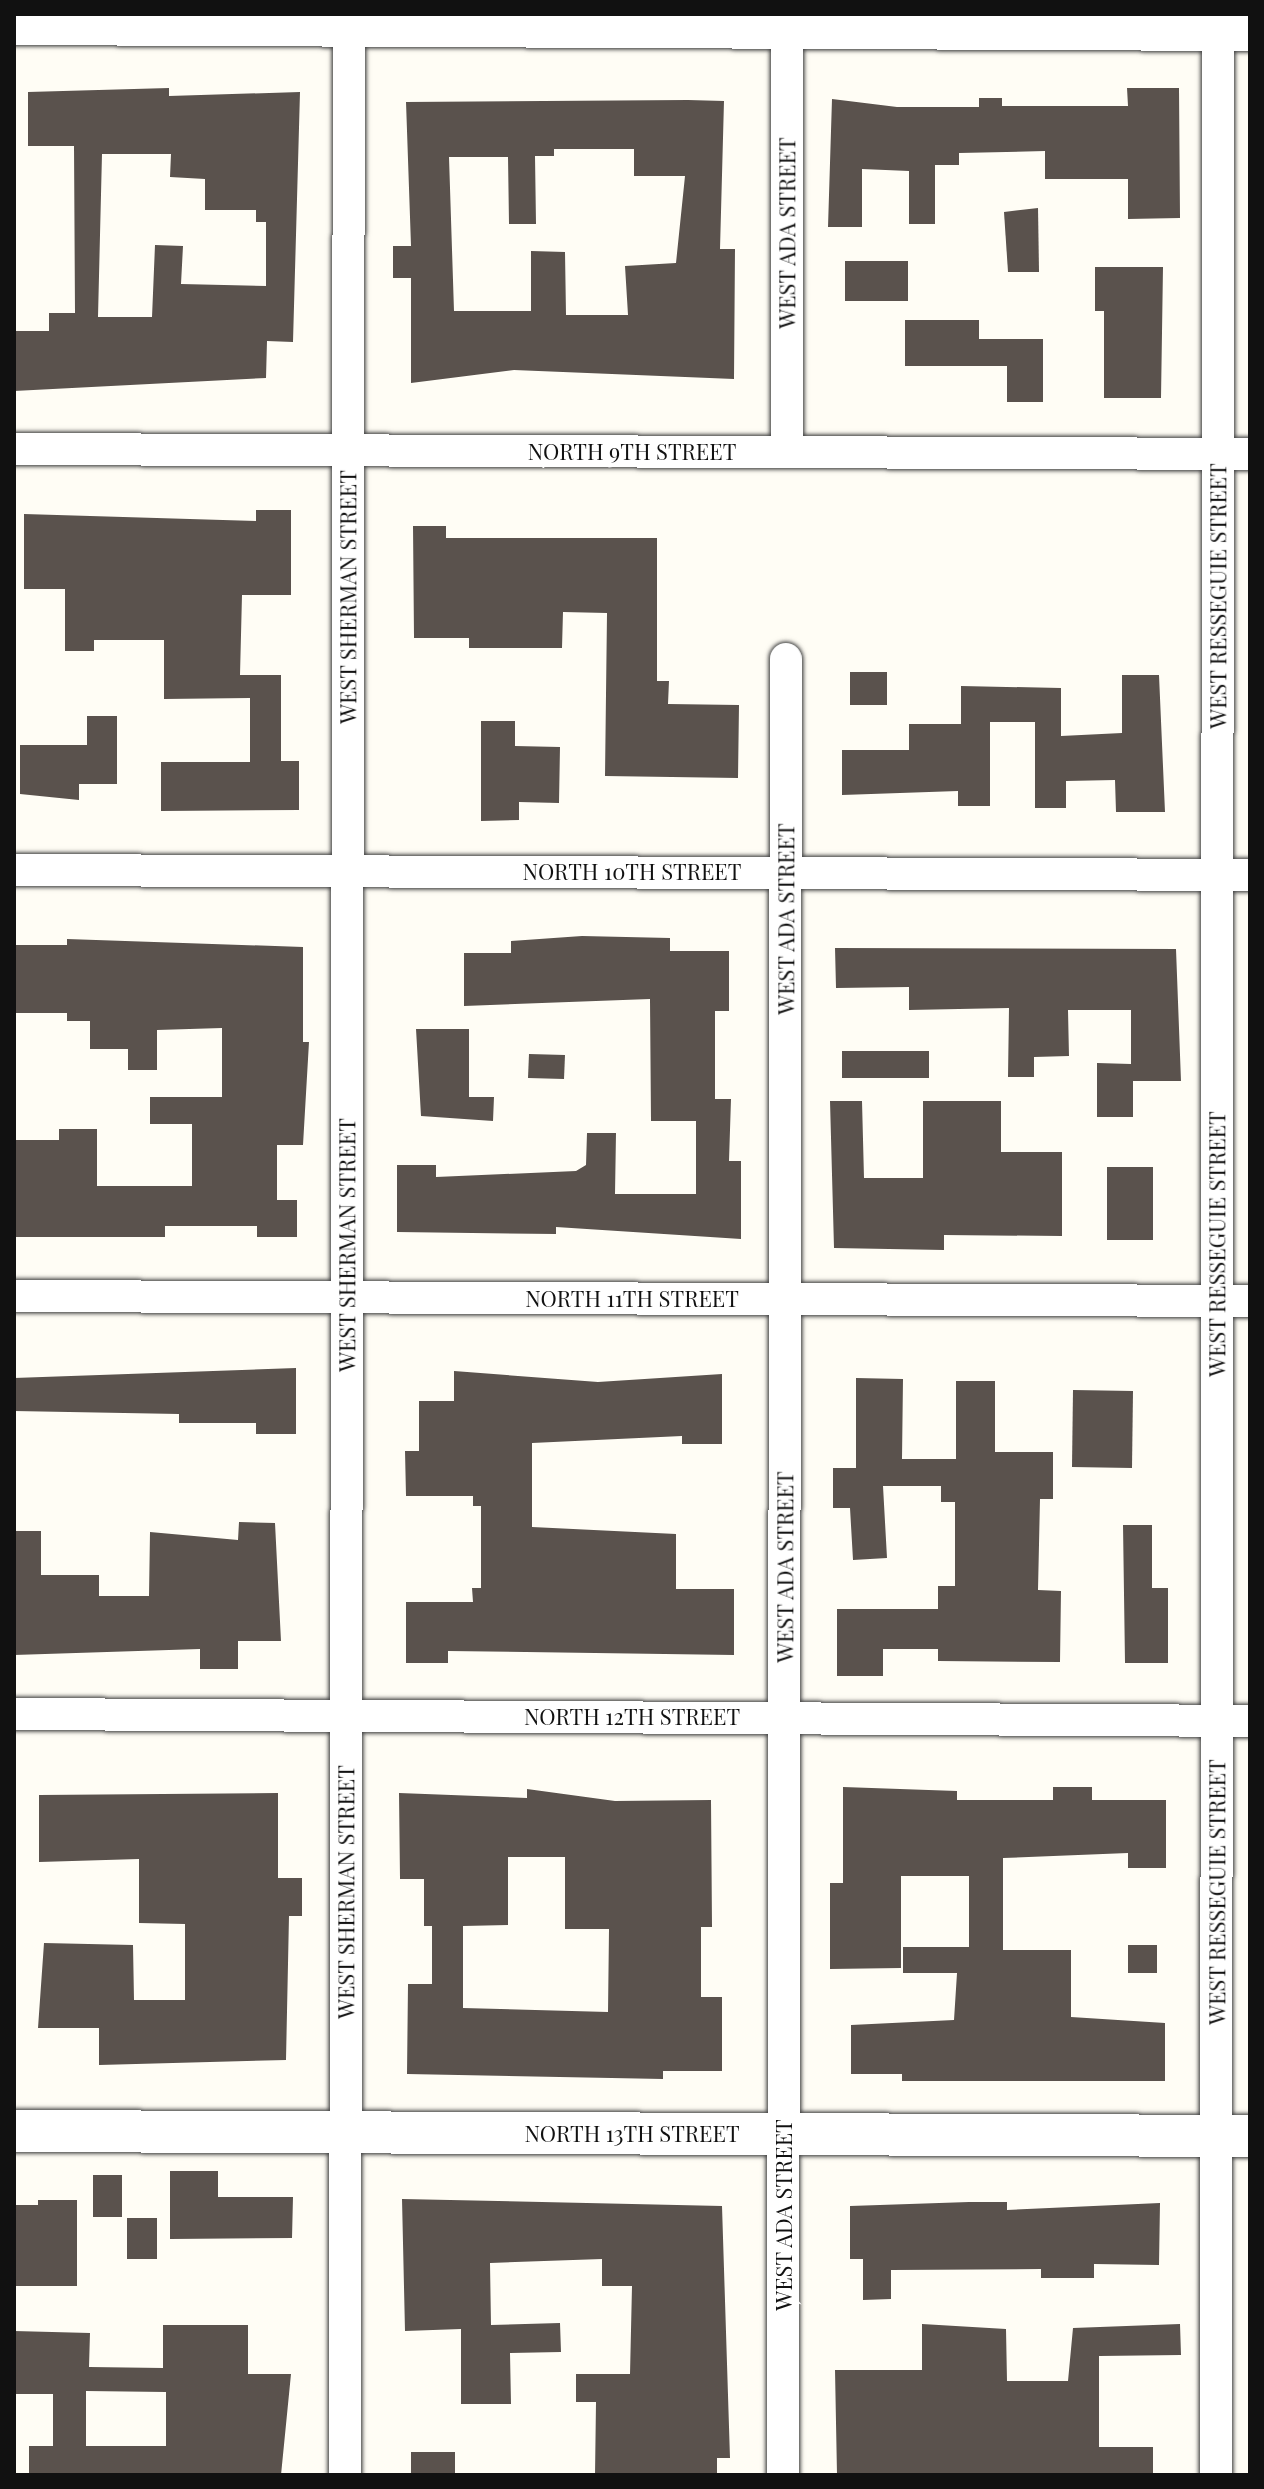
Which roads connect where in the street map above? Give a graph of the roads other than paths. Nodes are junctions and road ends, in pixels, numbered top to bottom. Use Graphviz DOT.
graph roads {
  1 [pos="349,20"];
  2 [pos="787,21"];
  3 [pos="14,24"];
  4 [pos="1229,25"];
  5 [pos="14,449"];
  6 [pos="348,451"];
  7 [pos="787,452"];
  8 [pos="1218,454"];
  9 [pos="1250,454"];
  10 [pos="786,659"];
  11 [pos="14,870"];
  12 [pos="348,871"];
  13 [pos="786,873"];
  14 [pos="1217,875"];
  15 [pos="1250,875"];
  16 [pos="14,1296"];
  17 [pos="347,1299"];
  18 [pos="785,1299"];
  19 [pos="1217,1301"];
  20 [pos="1250,1301"];
  21 [pos="14,1714"];
  22 [pos="346,1716"];
  23 [pos="784,1718"];
  24 [pos="1217,1721"];
  25 [pos="1250,1721"];
  26 [pos="14,2131"];
  27 [pos="346,2132"];
  28 [pos="784,2134"];
  29 [pos="1233,2136"];
  30 [pos="345,2475"];
  31 [pos="783,2475"];
  32 [pos="1216,2475"];
  1 -- 2 [label="street"];
  1 -- 3 [label="street"];
  1 -- 6 [label="street, WEST SHERMAN STREET"];
  2 -- 4 [label="street"];
  2 -- 7 [label="street, WEST ADA STREET"];
  4 -- 8 [label="street, WEST RESSEGUIE STREET"];
  5 -- 6 [label="street, NORTH 9TH STREET"];
  6 -- 7 [label="street, NORTH 9TH STREET"];
  6 -- 12 [label="street, WEST SHERMAN STREET"];
  7 -- 8 [label="street, NORTH 9TH STREET"];
  8 -- 9 [label="street, NORTH 9TH STREET"];
  8 -- 14 [label="street, WEST RESSEGUIE STREET"];
  10 -- 13 [label="street, WEST ADA STREET"];
  11 -- 12 [label="street, NORTH 10TH STREET"];
  12 -- 13 [label="street, NORTH 10TH STREET"];
  12 -- 17 [label="street, WEST SHERMAN STREET"];
  13 -- 14 [label="street, NORTH 10TH STREET"];
  13 -- 18 [label="street, WEST ADA STREET"];
  14 -- 15 [label="street, NORTH 10TH STREET"];
  14 -- 19 [label="street, WEST RESSEGUIE STREET"];
  16 -- 17 [label="street, NORTH 11TH STREET"];
  17 -- 18 [label="street, NORTH 11TH STREET"];
  17 -- 22 [label="street, WEST SHERMAN STREET"];
  18 -- 19 [label="street, NORTH 11TH STREET"];
  18 -- 23 [label="street, WEST ADA STREET"];
  19 -- 20 [label="street, NORTH 11TH STREET"];
  19 -- 24 [label="street, WEST RESSEGUIE STREET"];
  21 -- 22 [label="street, NORTH 12TH STREET"];
  22 -- 23 [label="street, NORTH 12TH STREET"];
  22 -- 27 [label="street, WEST SHERMAN STREET"];
  23 -- 24 [label="street, NORTH 12TH STREET"];
  23 -- 28 [label="street, WEST ADA STREET"];
  24 -- 25 [label="street, NORTH 12TH STREET"];
  24 -- 29 [label="street, WEST RESSEGUIE STREET"];
  26 -- 27 [label="street, NORTH 13TH STREET"];
  27 -- 28 [label="street, NORTH 13TH STREET"];
  27 -- 30 [label="street, WEST SHERMAN STREET"];
  28 -- 29 [label="street, NORTH 13TH STREET"];
  28 -- 31 [label="street, WEST ADA STREET"];
  29 -- 32 [label="street, WEST RESSEGUIE STREET"];
}
